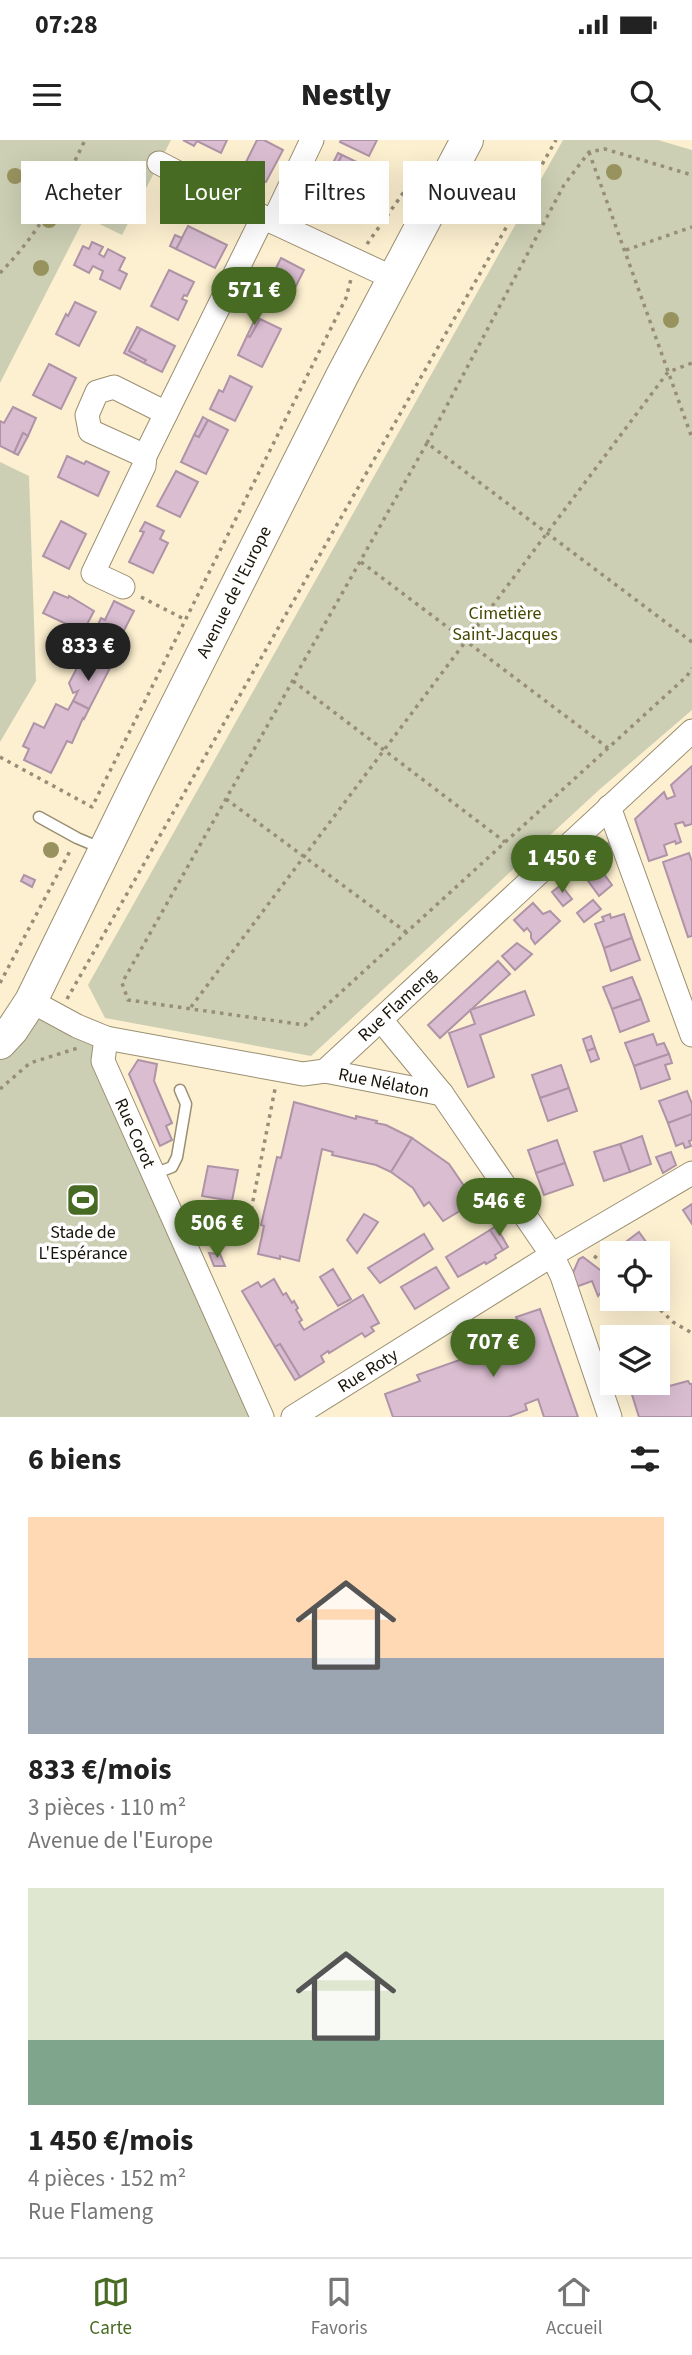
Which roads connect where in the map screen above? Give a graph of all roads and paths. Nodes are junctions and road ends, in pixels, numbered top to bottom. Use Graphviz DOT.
graph roads {
  1 [pos="85,140"];
  2 [pos="312,140"];
  3 [pos="467,140"];
  4 [pos="556,140"];
  5 [pos="589,152"];
  6 [pos="159,163"];
  7 [pos="692,175"];
  8 [pos="403,193"];
  9 [pos="268,219"];
  10 [pos="692,227"];
  11 [pos="626,250"];
  12 [pos="355,261"];
  13 [pos="0,273"];
  14 [pos="393,278"];
  15 [pos="692,363"];
  16 [pos="668,372"];
  17 [pos="166,413"];
  18 [pos="692,438"];
  19 [pos="427,443"];
  20 [pos="145,456"];
  21 [pos="546,534"];
  22 [pos="360,562"];
  23 [pos="123,587"];
  24 [pos="186,620"];
  25 [pos="466,641"];
  26 [pos="692,642"];
  27 [pos="692,668"];
  28 [pos="293,681"];
  29 [pos="692,731"];
  30 [pos="608,748"];
  31 [pos="384,750"];
  32 [pos="0,757"];
  33 [pos="226,799"];
  34 [pos="609,807"];
  35 [pos="39,817"];
  36 [pos="505,842"];
  37 [pos="92,844"];
  38 [pos="304,857"];
  39 [pos="406,932"];
  40 [pos="0,983"];
  41 [pos="191,1007"];
  42 [pos="45,1008"];
  43 [pos="381,1020"];
  44 [pos="692,1035"];
  45 [pos="106,1038"];
  46 [pos="0,1043"];
  47 [pos="279,1069"];
  48 [pos="325,1071"];
  49 [pos="0,1089"];
  50 [pos="180,1090"];
  51 [pos="442,1094"];
  52 [pos="692,1173"];
  53 [pos="154,1174"];
  54 [pos="177,1226"];
  55 [pos="552,1255"];
  56 [pos="662,1311"];
  57 [pos="692,1333"];
  58 [pos="262,1417"];
  59 [pos="293,1417"];
  60 [pos="610,1417"];
  1 -- 13 [label="path"];
  2 -- 9 [label="street"];
  3 -- 14 [label="main road, Avenue de l'Europe"];
  4 -- 42 [label="path"];
  5 -- 7 [label="path"];
  5 -- 11 [label="path"];
  5 -- 19 [label="path"];
  6 -- 9 [label="street"];
  8 -- 12 [label="path"];
  9 -- 12 [label="street"];
  9 -- 17 [label="street"];
  10 -- 11 [label="path"];
  11 -- 16 [label="path"];
  12 -- 14 [label="street"];
  12 -- 24 [label="path"];
  14 -- 37 [label="main road, Avenue de l'Europe"];
  15 -- 16 [label="path"];
  16 -- 18 [label="path"];
  16 -- 21 [label="path"];
  17 -- 20 [label="street"];
  17 -- 20 [label="street"];
  19 -- 21 [label="path"];
  19 -- 22 [label="path"];
  20 -- 23 [label="street"];
  21 -- 25 [label="path"];
  21 -- 26 [label="path"];
  22 -- 25 [label="path"];
  22 -- 28 [label="path"];
  23 -- 24 [label="path"];
  24 -- 32 [label="path"];
  25 -- 30 [label="path"];
  25 -- 31 [label="path"];
  27 -- 30 [label="path"];
  28 -- 31 [label="path"];
  28 -- 33 [label="path"];
  29 -- 34 [label="street, Rue Flameng"];
  30 -- 36 [label="path"];
  31 -- 36 [label="path"];
  31 -- 38 [label="path"];
  33 -- 38 [label="path"];
  33 -- 41 [label="path"];
  34 -- 43 [label="street, Rue Flameng"];
  34 -- 44 [label="street"];
  35 -- 37 [label="lane"];
  36 -- 39 [label="path"];
  37 -- 40 [label="path"];
  37 -- 42 [label="main road, Avenue de l'Europe"];
  38 -- 39 [label="path"];
  38 -- 41 [label="path"];
  39 -- 41 [label="path"];
  42 -- 45 [label="street"];
  42 -- 46 [label="main road, Avenue de l'Europe"];
  43 -- 48 [label="street, Rue Flameng"];
  43 -- 51 [label="street, Rue Nélaton"];
  45 -- 47 [label="street"];
  45 -- 49 [label="path"];
  45 -- 53 [label="street, Rue Corot"];
  47 -- 48 [label="street"];
  47 -- 54 [label="path"];
  48 -- 51 [label="street, Rue Nélaton"];
  50 -- 53 [label="lane"];
  51 -- 55 [label="street, Rue Nélaton"];
  52 -- 55 [label="street, Rue Roty"];
  53 -- 54 [label="street, Rue Corot"];
  54 -- 58 [label="street, Rue Corot"];
  55 -- 59 [label="street, Rue Roty"];
  55 -- 60 [label="street, Rue Nélaton"];
  56 -- 57 [label="path"];
}
